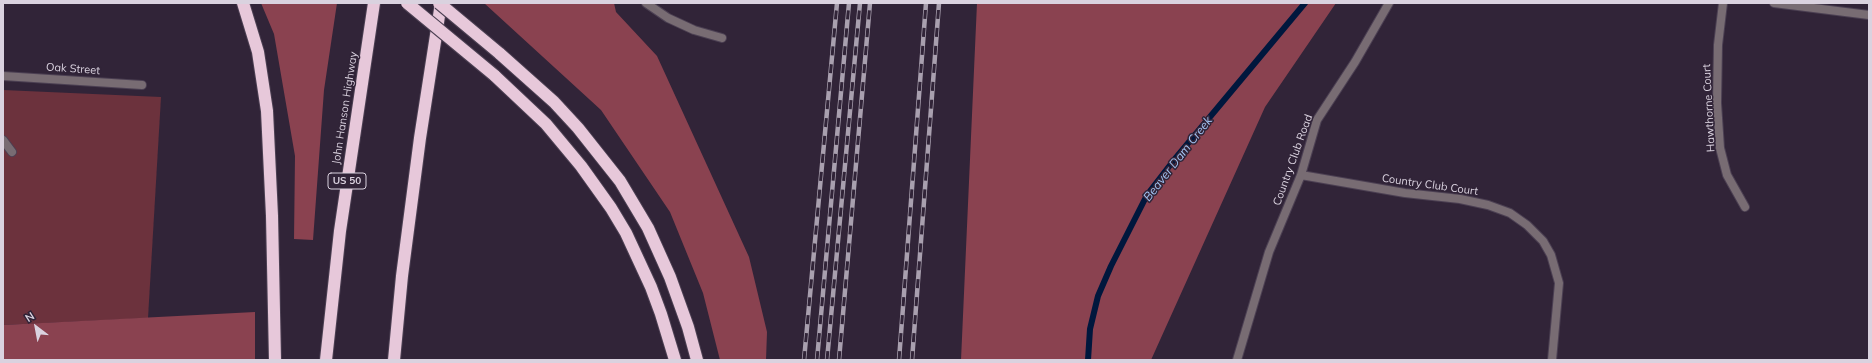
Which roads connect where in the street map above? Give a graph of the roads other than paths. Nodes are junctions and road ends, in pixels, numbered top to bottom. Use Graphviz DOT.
graph roads {
  1 [pos="243,3"];
  2 [pos="374,3"];
  3 [pos="407,3"];
  4 [pos="440,3"];
  5 [pos="646,3"];
  6 [pos="1389,3"];
  7 [pos="1723,3"];
  8 [pos="1774,3"];
  9 [pos="1869,15"];
  10 [pos="722,38"];
  11 [pos="3,76"];
  12 [pos="142,85"];
  13 [pos="3,140"];
  14 [pos="12,152"];
  15 [pos="1302,175"];
  16 [pos="1746,207"];
  17 [pos="275,360"];
  18 [pos="326,360"];
  19 [pos="394,360"];
  20 [pos="675,360"];
  21 [pos="697,360"];
  22 [pos="1237,360"];
  23 [pos="1552,360"];
  1 -- 17 [label="highway"];
  2 -- 18 [label="highway, John Hanson Highway / US 50"];
  3 -- 20 [label="highway, bridge"];
  4 -- 19 [label="highway"];
  4 -- 21 [label="highway, bridge"];
  5 -- 10 [label="street"];
  6 -- 15 [label="street, Country Club Road"];
  7 -- 16 [label="street, Hawthorne Court"];
  8 -- 9 [label="street"];
  11 -- 12 [label="street, Oak Street"];
  13 -- 14 [label="street"];
  15 -- 22 [label="street, Country Club Road"];
  15 -- 23 [label="street, Country Club Court"];
}
